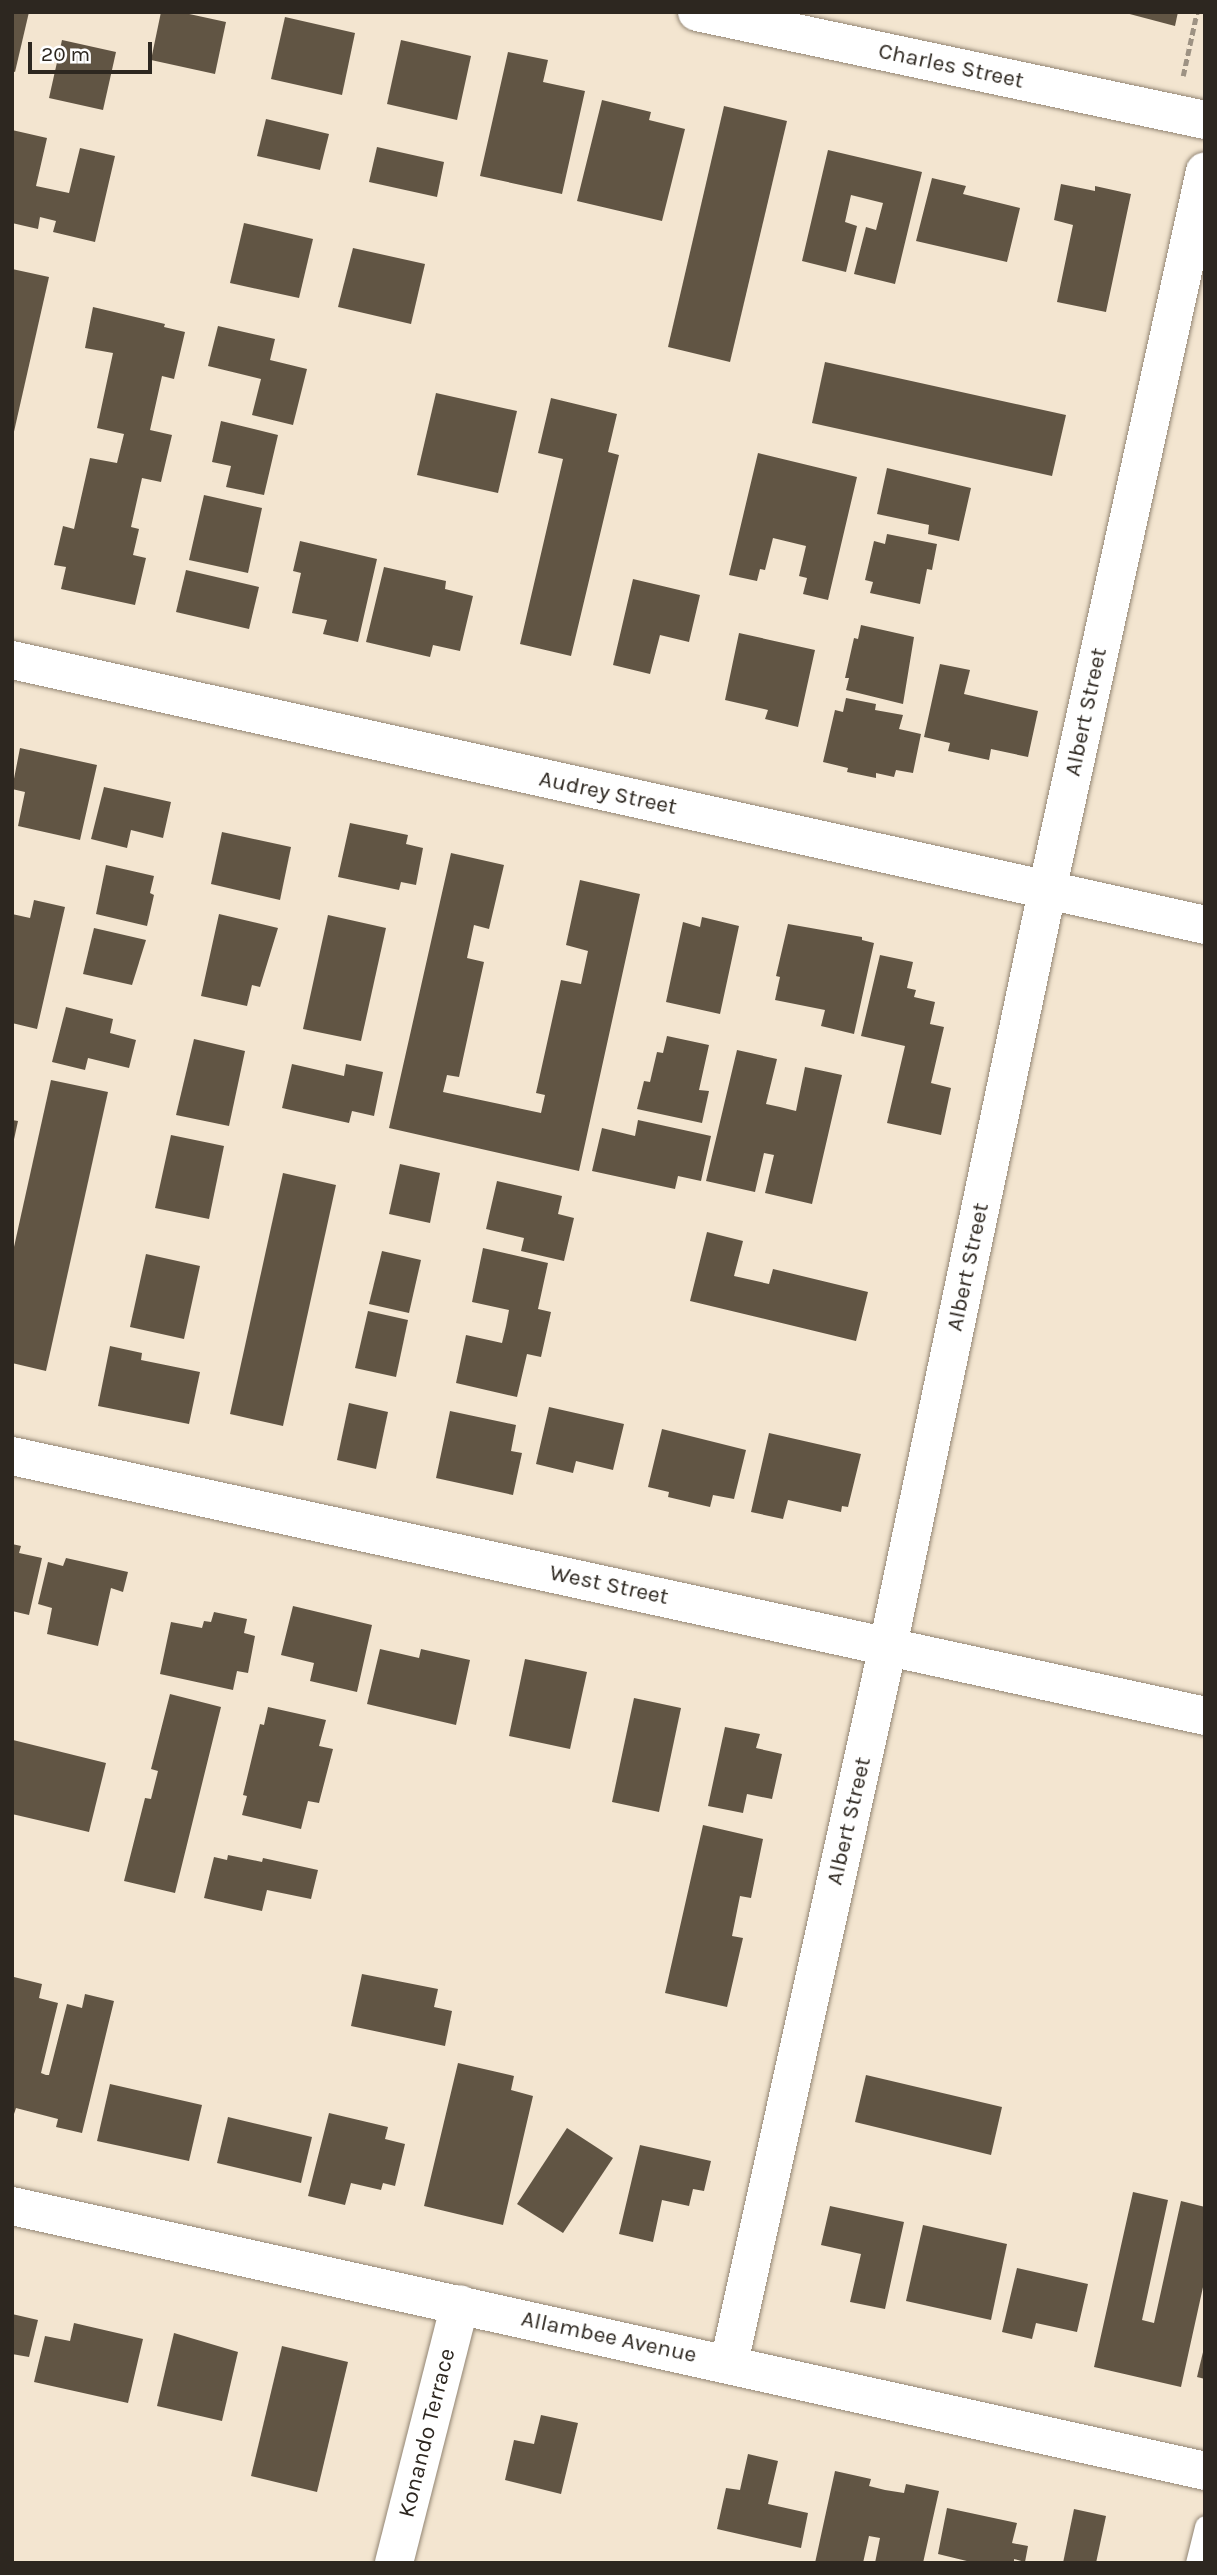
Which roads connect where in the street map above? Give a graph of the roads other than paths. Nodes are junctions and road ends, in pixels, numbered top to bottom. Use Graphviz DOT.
graph roads {
  1 [pos="697,12"];
  2 [pos="1189,117"];
  3 [pos="1205,171"];
  4 [pos="12,660"];
  5 [pos="1047,891"];
  6 [pos="1205,925"];
  7 [pos="12,1456"];
  8 [pos="888,1646"];
  9 [pos="1205,1716"];
  10 [pos="12,2206"];
  11 [pos="460,2304"];
  12 [pos="729,2363"];
  13 [pos="1205,2471"];
  14 [pos="1205,2526"];
  15 [pos="394,2563"];
  16 [pos="1196,2563"];
  1 -- 2 [label="street, Charles Street"];
  3 -- 5 [label="street, Albert Street"];
  4 -- 5 [label="street, Audrey Street"];
  5 -- 6 [label="street, Audrey Street"];
  5 -- 8 [label="street, Albert Street"];
  7 -- 8 [label="street, West Street"];
  8 -- 9 [label="street, West Street"];
  8 -- 12 [label="street, Albert Street"];
  10 -- 11 [label="street, Allambee Avenue"];
  11 -- 12 [label="street, Allambee Avenue"];
  11 -- 15 [label="street, Konando Terrace"];
  12 -- 13 [label="street, Allambee Avenue"];
  14 -- 16 [label="lane"];
}
